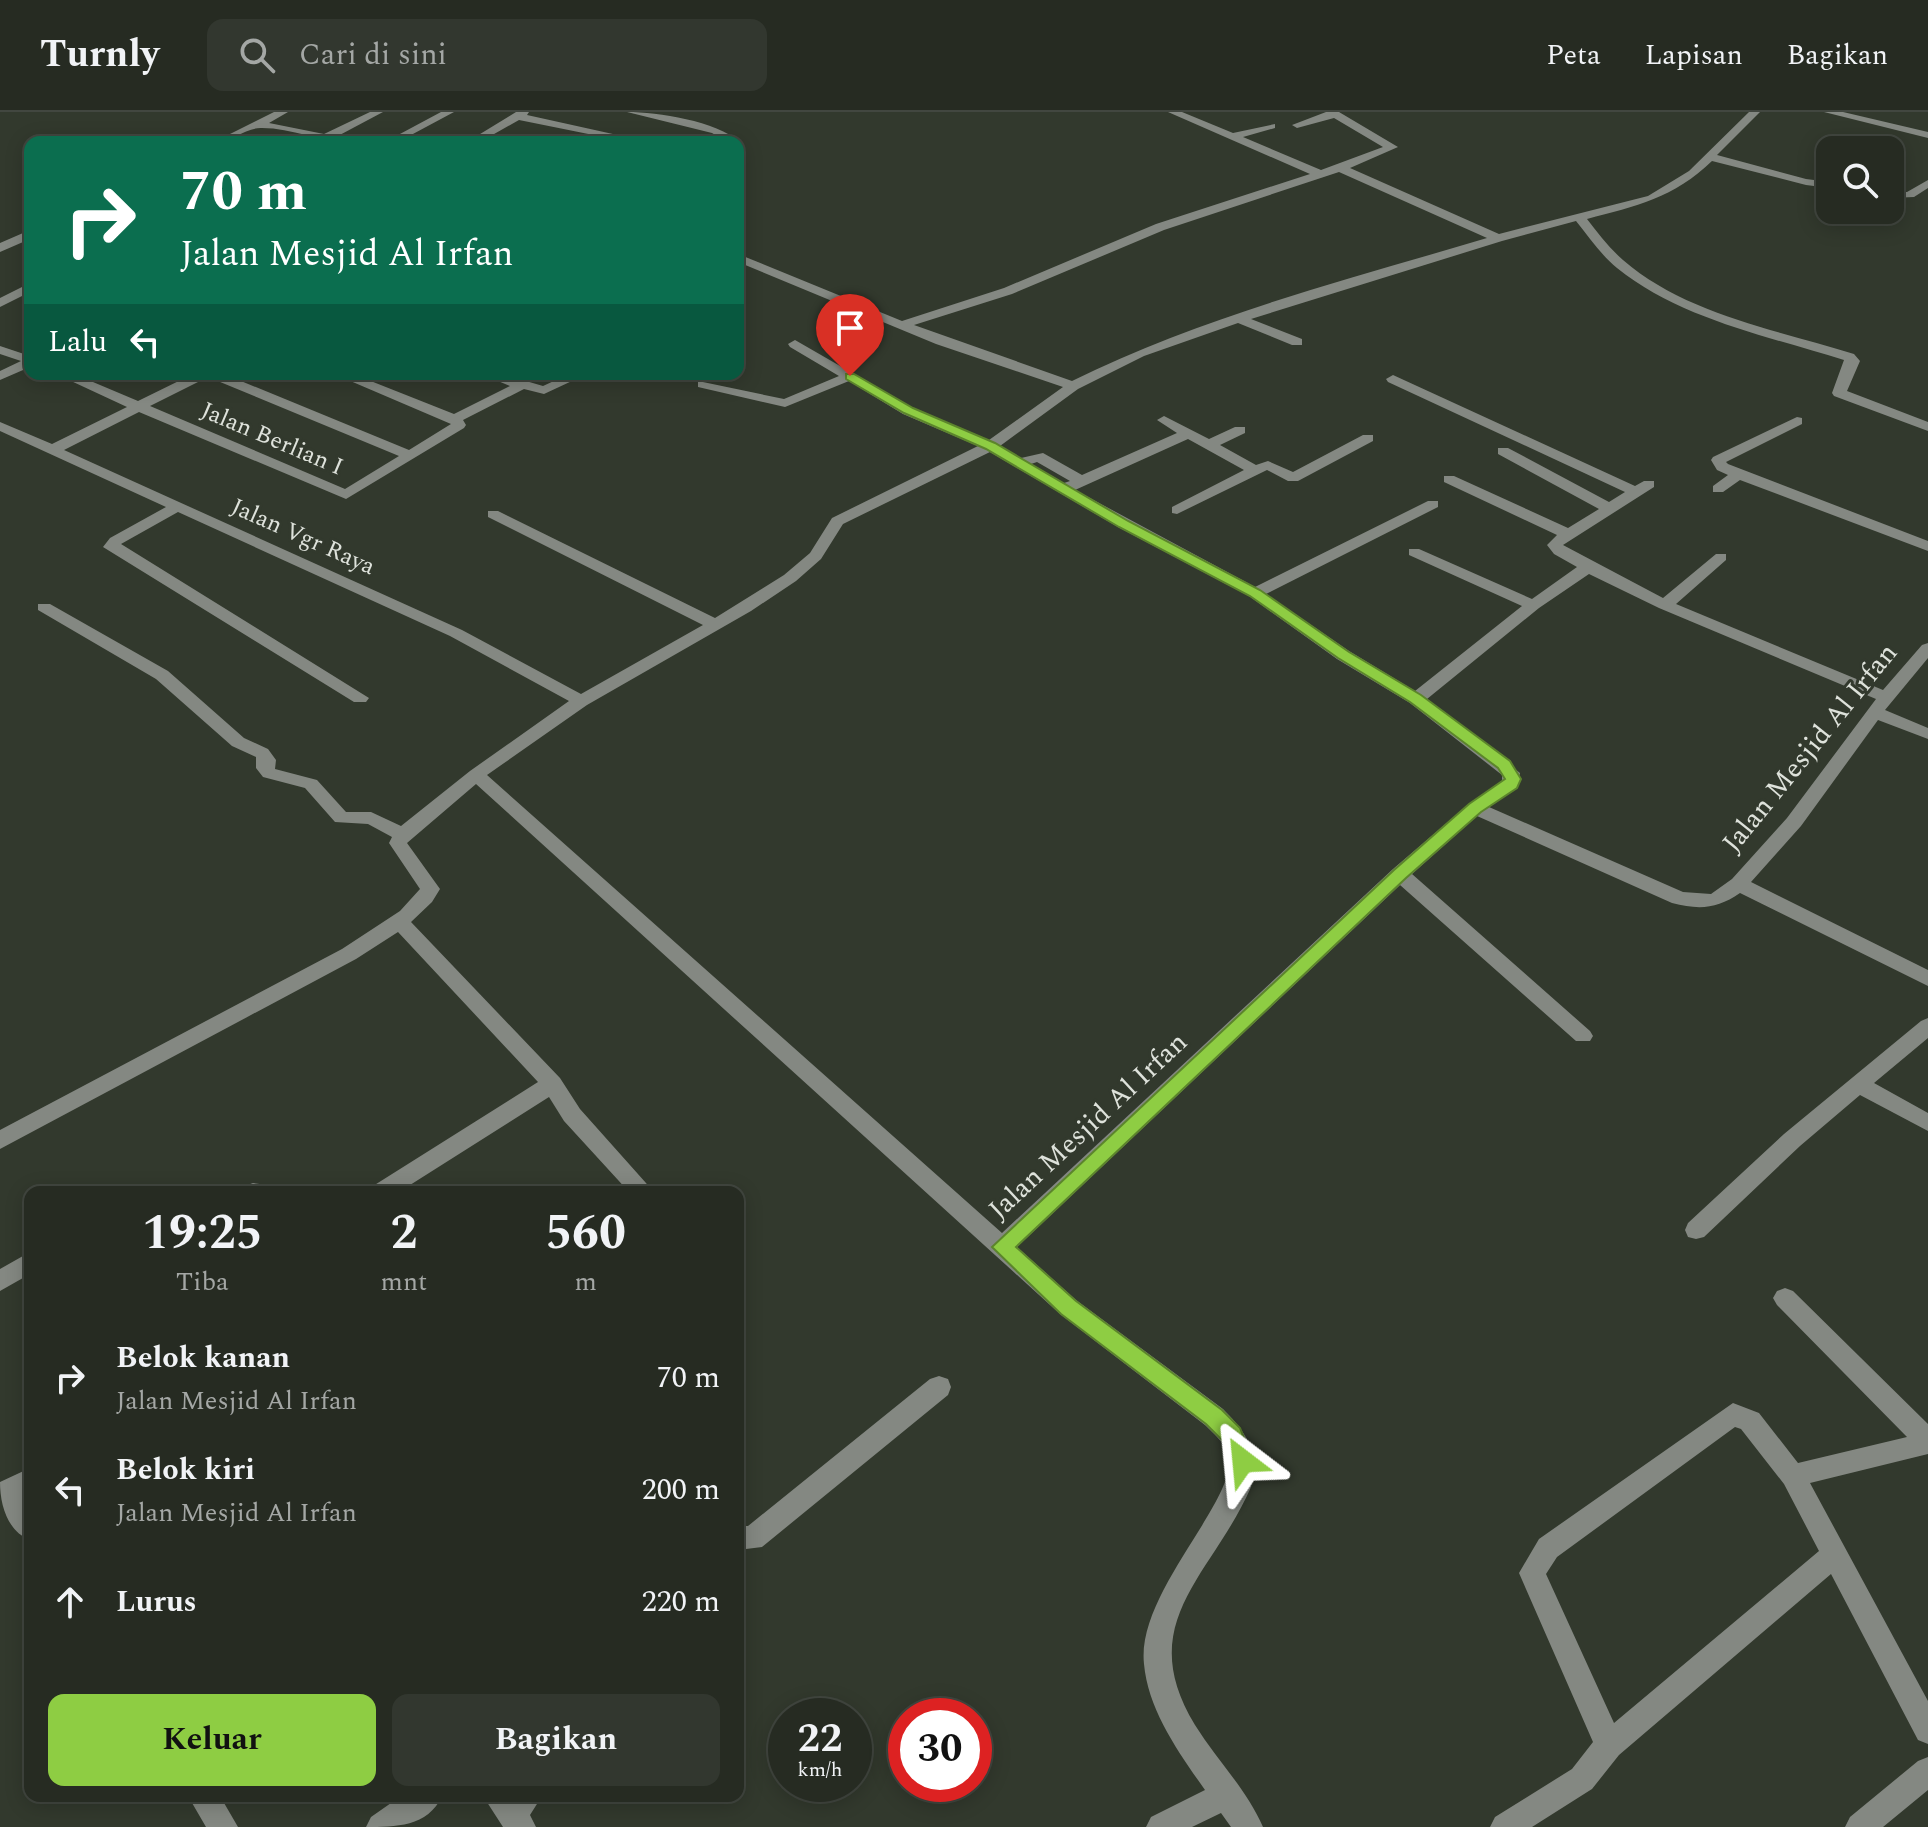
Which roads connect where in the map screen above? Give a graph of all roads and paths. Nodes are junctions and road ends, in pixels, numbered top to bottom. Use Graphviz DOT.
graph roads {
  1 [pos="283,112"];
  2 [pos="378,112"];
  3 [pos="449,112"];
  4 [pos="632,112"];
  5 [pos="1173,112"];
  6 [pos="1755,112"];
  7 [pos="1829,112"];
  8 [pos="1333,113"];
  9 [pos="520,114"];
  10 [pos="651,114"];
  11 [pos="1928,123"];
  12 [pos="259,124"];
  13 [pos="1297,125"];
  14 [pos="1271,126"];
  15 [pos="1922,134"];
  16 [pos="232,136"];
  17 [pos="316,136"];
  18 [pos="329,136"];
  19 [pos="402,136"];
  20 [pos="483,136"];
  21 [pos="617,136"];
  22 [pos="725,136"];
  23 [pos="1232,137"];
  24 [pos="1711,157"];
  25 [pos="1340,168"];
  26 [pos="1320,174"];
  27 [pos="1816,183"];
  28 [pos="1928,183"];
  29 [pos="1904,195"];
  30 [pos="1580,218"];
  31 [pos="24,237"];
  32 [pos="1498,238"];
  33 [pos="4,246"];
  34 [pos="24,251"];
  35 [pos="744,260"];
  36 [pos="24,290"];
  37 [pos="5,301"];
  38 [pos="1237,318"];
  39 [pos="902,325"];
  40 [pos="1297,342"];
  41 [pos="795,344"];
  42 [pos="0,350"];
  43 [pos="24,359"];
  44 [pos="24,364"];
  45 [pos="0,376"];
  46 [pos="850,376"];
  47 [pos="1393,379"];
  48 [pos="77,380"];
  49 [pos="191,380"];
  50 [pos="227,380"];
  51 [pos="368,380"];
  52 [pos="507,380"];
  53 [pos="566,380"];
  54 [pos="703,384"];
  55 [pos="522,385"];
  56 [pos="1073,386"];
  57 [pos="139,406"];
  58 [pos="455,419"];
  59 [pos="1164,420"];
  60 [pos="1797,421"];
  61 [pos="0,426"];
  62 [pos="1928,427"];
  63 [pos="1240,430"];
  64 [pos="1189,433"];
  65 [pos="1368,438"];
  66 [pos="1209,445"];
  67 [pos="990,446"];
  68 [pos="52,450"];
  69 [pos="1503,451"];
  70 [pos="410,455"];
  71 [pos="1021,463"];
  72 [pos="1255,470"];
  73 [pos="1738,474"];
  74 [pos="1449,479"];
  75 [pos="1081,481"];
  76 [pos="1064,489"];
  77 [pos="1718,489"];
  78 [pos="1433,504"];
  79 [pos="176,507"];
  80 [pos="1607,507"];
  81 [pos="1177,510"];
  82 [pos="493,514"];
  83 [pos="1568,534"];
  84 [pos="1928,546"];
  85 [pos="1414,552"];
  86 [pos="1721,557"];
  87 [pos="1588,567"];
  88 [pos="1255,593"];
  89 [pos="1533,605"];
  90 [pos="1665,605"];
  91 [pos="44,607"];
  92 [pos="714,624"];
  93 [pos="1928,648"];
  94 [pos="360,698"];
  95 [pos="1416,699"];
  96 [pos="581,701"];
  97 [pos="1881,704"];
  98 [pos="1928,734"];
  99 [pos="476,775"];
  100 [pos="1475,808"];
  101 [pos="402,835"];
  102 [pos="1400,874"];
  103 [pos="1739,884"];
  104 [pos="398,920"];
  105 [pos="1928,979"];
  106 [pos="1928,1026"];
  107 [pos="1583,1036"];
  108 [pos="552,1084"];
  109 [pos="1860,1085"];
  110 [pos="1928,1123"];
  111 [pos="0,1140"];
  112 [pos="390,1186"];
  113 [pos="637,1186"];
  114 [pos="1696,1230"];
  115 [pos="1002,1247"];
  116 [pos="24,1266"];
  117 [pos="0,1281"];
  118 [pos="1785,1298"];
  119 [pos="939,1387"];
  120 [pos="1928,1442"];
  121 [pos="1793,1476"];
  122 [pos="24,1483"];
  123 [pos="3,1494"];
  124 [pos="24,1520"];
  125 [pos="744,1538"];
  126 [pos="1834,1555"];
  127 [pos="1928,1730"];
  128 [pos="1609,1745"];
  129 [pos="1928,1771"];
  130 [pos="1227,1794"];
  131 [pos="207,1802"];
  132 [pos="418,1802"];
  133 [pos="1517,1824"];
  134 [pos="223,1827"];
  135 [pos="381,1827"];
  136 [pos="1161,1827"];
  137 [pos="1248,1827"];
  138 [pos="1860,1827"];
  1 -- 12 [label="street"];
  2 -- 18 [label="street"];
  3 -- 19 [label="street"];
  4 -- 10 [label="street"];
  5 -- 23 [label="street"];
  6 -- 24 [label="street"];
  7 -- 15 [label="street"];
  8 -- 13 [label="street"];
  8 -- 25 [label="street"];
  9 -- 20 [label="street"];
  9 -- 21 [label="street"];
  10 -- 22 [label="street"];
  11 -- 15 [label="street"];
  12 -- 16 [label="street"];
  12 -- 17 [label="street"];
  14 -- 23 [label="street"];
  23 -- 26 [label="street"];
  24 -- 27 [label="street"];
  24 -- 30 [label="street"];
  25 -- 26 [label="street"];
  25 -- 32 [label="street"];
  26 -- 39 [label="street"];
  28 -- 29 [label="street"];
  30 -- 32 [label="street"];
  30 -- 62 [label="street"];
  31 -- 33 [label="street"];
  32 -- 38 [label="street"];
  33 -- 34 [label="street"];
  35 -- 39 [label="street"];
  36 -- 37 [label="street"];
  38 -- 40 [label="street"];
  38 -- 56 [label="street"];
  39 -- 56 [label="street"];
  41 -- 46 [label="street, Jalan Mesjid Al Irfan"];
  42 -- 43 [label="street"];
  44 -- 45 [label="street"];
  46 -- 54 [label="street"];
  46 -- 67 [label="street, Jalan Mesjid Al Irfan"];
  47 -- 80 [label="street"];
  48 -- 57 [label="street"];
  49 -- 57 [label="street"];
  50 -- 70 [label="street"];
  51 -- 58 [label="street"];
  52 -- 55 [label="street"];
  53 -- 55 [label="street"];
  55 -- 58 [label="street"];
  56 -- 67 [label="street"];
  57 -- 68 [label="street"];
  57 -- 70 [label="street, Jalan Berlian I"];
  58 -- 70 [label="street, Jalan Berlian I"];
  59 -- 64 [label="street"];
  60 -- 73 [label="street"];
  61 -- 68 [label="street, Jalan Vgr Raya"];
  63 -- 66 [label="street"];
  64 -- 66 [label="street"];
  64 -- 75 [label="street"];
  65 -- 72 [label="street"];
  66 -- 72 [label="street"];
  67 -- 71 [label="street, Jalan Mesjid Al Irfan"];
  67 -- 92 [label="street"];
  68 -- 79 [label="street, Jalan Vgr Raya"];
  69 -- 80 [label="street"];
  71 -- 75 [label="street"];
  71 -- 76 [label="street, Jalan Mesjid Al Irfan"];
  72 -- 81 [label="street"];
  73 -- 77 [label="street"];
  73 -- 84 [label="street"];
  74 -- 83 [label="street"];
  75 -- 76 [label="street"];
  76 -- 88 [label="street, Jalan Mesjid Al Irfan"];
  78 -- 88 [label="street"];
  79 -- 94 [label="street"];
  79 -- 96 [label="street, Jalan Vgr Raya"];
  80 -- 83 [label="street"];
  82 -- 92 [label="street"];
  83 -- 87 [label="street"];
  85 -- 89 [label="street"];
  86 -- 90 [label="street"];
  87 -- 89 [label="street"];
  87 -- 90 [label="street"];
  88 -- 95 [label="street, Jalan Mesjid Al Irfan"];
  89 -- 95 [label="street"];
  90 -- 97 [label="street"];
  91 -- 101 [label="street"];
  92 -- 96 [label="street"];
  93 -- 97 [label="street, Jalan Mesjid Al Irfan"];
  95 -- 100 [label="street, Jalan Mesjid Al Irfan"];
  96 -- 99 [label="street"];
  97 -- 98 [label="street"];
  97 -- 103 [label="street, Jalan Mesjid Al Irfan"];
  99 -- 101 [label="street"];
  99 -- 115 [label="street"];
  100 -- 102 [label="street, Jalan Mesjid Al Irfan"];
  100 -- 103 [label="street, Jalan Mesjid Al Irfan"];
  101 -- 104 [label="street"];
  102 -- 107 [label="street"];
  102 -- 115 [label="street, Jalan Mesjid Al Irfan"];
  103 -- 105 [label="street"];
  104 -- 108 [label="street"];
  104 -- 111 [label="street"];
  106 -- 109 [label="street"];
  108 -- 112 [label="street"];
  108 -- 113 [label="street"];
  109 -- 110 [label="street"];
  109 -- 114 [label="street"];
  115 -- 130 [label="street, Jalan Mesjid Al Irfan"];
  116 -- 117 [label="street"];
  118 -- 120 [label="street"];
  119 -- 125 [label="street"];
  120 -- 121 [label="street"];
  121 -- 126 [label="street"];
  121 -- 128 [label="street"];
  122 -- 123 [label="street"];
  123 -- 124 [label="street"];
  126 -- 127 [label="street"];
  126 -- 128 [label="street"];
  128 -- 133 [label="street"];
  129 -- 138 [label="street"];
  130 -- 136 [label="street"];
  130 -- 137 [label="street, Jalan Mesjid Al Irfan"];
  131 -- 134 [label="street"];
  132 -- 135 [label="street"];
}
